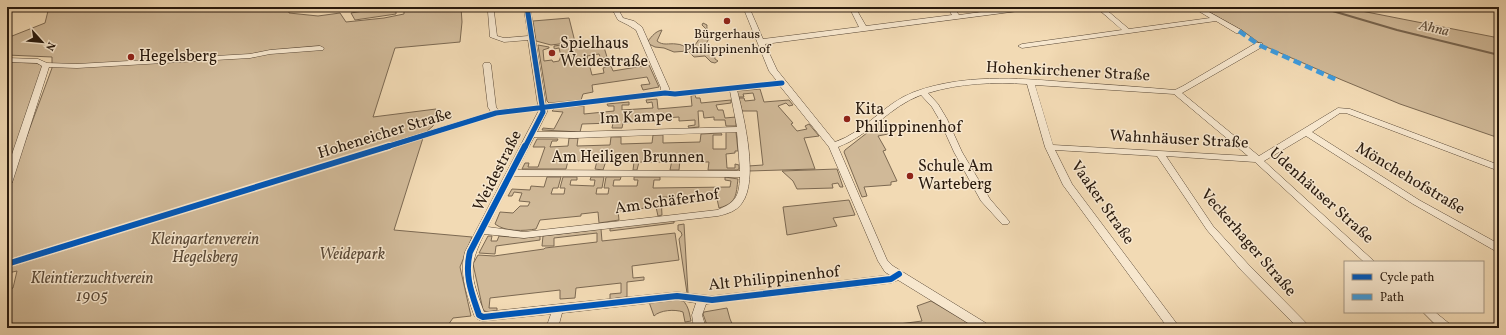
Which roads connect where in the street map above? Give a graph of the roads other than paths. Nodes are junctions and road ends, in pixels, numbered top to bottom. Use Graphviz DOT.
graph roads {
  1 [pos="20,7"];
  2 [pos="527,7"];
  3 [pos="614,7"];
  4 [pos="746,7"];
  5 [pos="852,7"];
  6 [pos="950,7"];
  7 [pos="1034,7"];
  8 [pos="1099,7"];
  9 [pos="1195,7"];
  10 [pos="7,12"];
  11 [pos="491,12"];
  12 [pos="957,17"];
  13 [pos="1218,19"];
  14 [pos="863,28"];
  15 [pos="1127,31"];
  16 [pos="1239,31"];
  17 [pos="531,38"];
  18 [pos="760,42"];
  19 [pos="1259,45"];
  20 [pos="1022,46"];
  21 [pos="320,48"];
  22 [pos="7,60"];
  23 [pos="49,65"];
  24 [pos="487,65"];
  25 [pos="1030,81"];
  26 [pos="782,84"];
  27 [pos="733,88"];
  28 [pos="923,92"];
  29 [pos="1176,92"];
  30 [pos="665,93"];
  31 [pos="543,107"];
  32 [pos="496,113"];
  33 [pos="741,129"];
  34 [pos="1306,132"];
  35 [pos="531,134"];
  36 [pos="833,146"];
  37 [pos="1049,147"];
  38 [pos="1160,154"];
  39 [pos="1257,160"];
  40 [pos="1499,168"];
  41 [pos="511,173"];
  42 [pos="744,174"];
  43 [pos="7,183"];
  44 [pos="1005,222"];
  45 [pos="482,230"];
  46 [pos="1499,249"];
  47 [pos="1369,261"];
  48 [pos="7,264"];
  49 [pos="899,274"];
  50 [pos="702,301"];
  51 [pos="558,309"];
  52 [pos="1429,313"];
  53 [pos="483,317"];
  54 [pos="552,328"];
  55 [pos="700,328"];
  56 [pos="986,328"];
  57 [pos="1174,328"];
  58 [pos="1305,328"];
  59 [pos="1446,328"];
  1 -- 10 [label="street"];
  2 -- 17 [label="street"];
  3 -- 30 [label="street"];
  4 -- 18 [label="street"];
  5 -- 14 [label="street"];
  6 -- 12 [label="street"];
  7 -- 12 [label="street"];
  8 -- 15 [label="street"];
  9 -- 13 [label="street"];
  11 -- 17 [label="street"];
  12 -- 14 [label="street"];
  13 -- 15 [label="street"];
  13 -- 16 [label="street"];
  14 -- 18 [label="street"];
  15 -- 20 [label="street"];
  17 -- 31 [label="street"];
  18 -- 26 [label="street"];
  19 -- 29 [label="street"];
  21 -- 23 [label="street"];
  22 -- 23 [label="street"];
  23 -- 43 [label="street"];
  24 -- 32 [label="street"];
  25 -- 28 [label="street, Hohenkirchener Straße"];
  25 -- 29 [label="street, Hohenkirchener Straße"];
  25 -- 37 [label="street, Vaaker Straße"];
  26 -- 27 [label="street, Hoheneicher Straße"];
  26 -- 36 [label="street"];
  27 -- 30 [label="street, Hoheneicher Straße"];
  27 -- 33 [label="street, Am Schäferhof"];
  28 -- 36 [label="street, Hohenkirchener Straße"];
  28 -- 44 [label="street"];
  29 -- 39 [label="street, Udenhäuser Straße"];
  30 -- 31 [label="street, Hoheneicher Straße"];
  31 -- 32 [label="street, Hoheneicher Straße"];
  31 -- 35 [label="street, Weidestraße"];
  32 -- 48 [label="street, Hoheneicher Straße"];
  33 -- 35 [label="street, Im Kampe"];
  33 -- 42 [label="street, Am Schäferhof"];
  34 -- 39 [label="street, Wahnhäuser Straße"];
  34 -- 40 [label="street, Wahnhäuser Straße"];
  34 -- 46 [label="street, Mönchehofstraße"];
  35 -- 41 [label="street, Weidestraße"];
  36 -- 49 [label="street"];
  37 -- 38 [label="street, Wahnhäuser Straße"];
  37 -- 57 [label="street, Vaaker Straße"];
  38 -- 39 [label="street, Wahnhäuser Straße"];
  38 -- 58 [label="street, Veckerhager Straße"];
  39 -- 47 [label="street, Udenhäuser Straße"];
  41 -- 42 [label="street, Am Heiligen Brunnen"];
  41 -- 45 [label="street, Weidestraße"];
  42 -- 45 [label="street, Am Schäferhof"];
  45 -- 53 [label="street, Weidestraße"];
  49 -- 50 [label="street, Alt Philippinenhof"];
  49 -- 56 [label="street"];
  50 -- 51 [label="street, Alt Philippinenhof"];
  50 -- 55 [label="street"];
  51 -- 53 [label="street, Alt Philippinenhof"];
  51 -- 54 [label="street"];
  52 -- 59 [label="street"];
}
